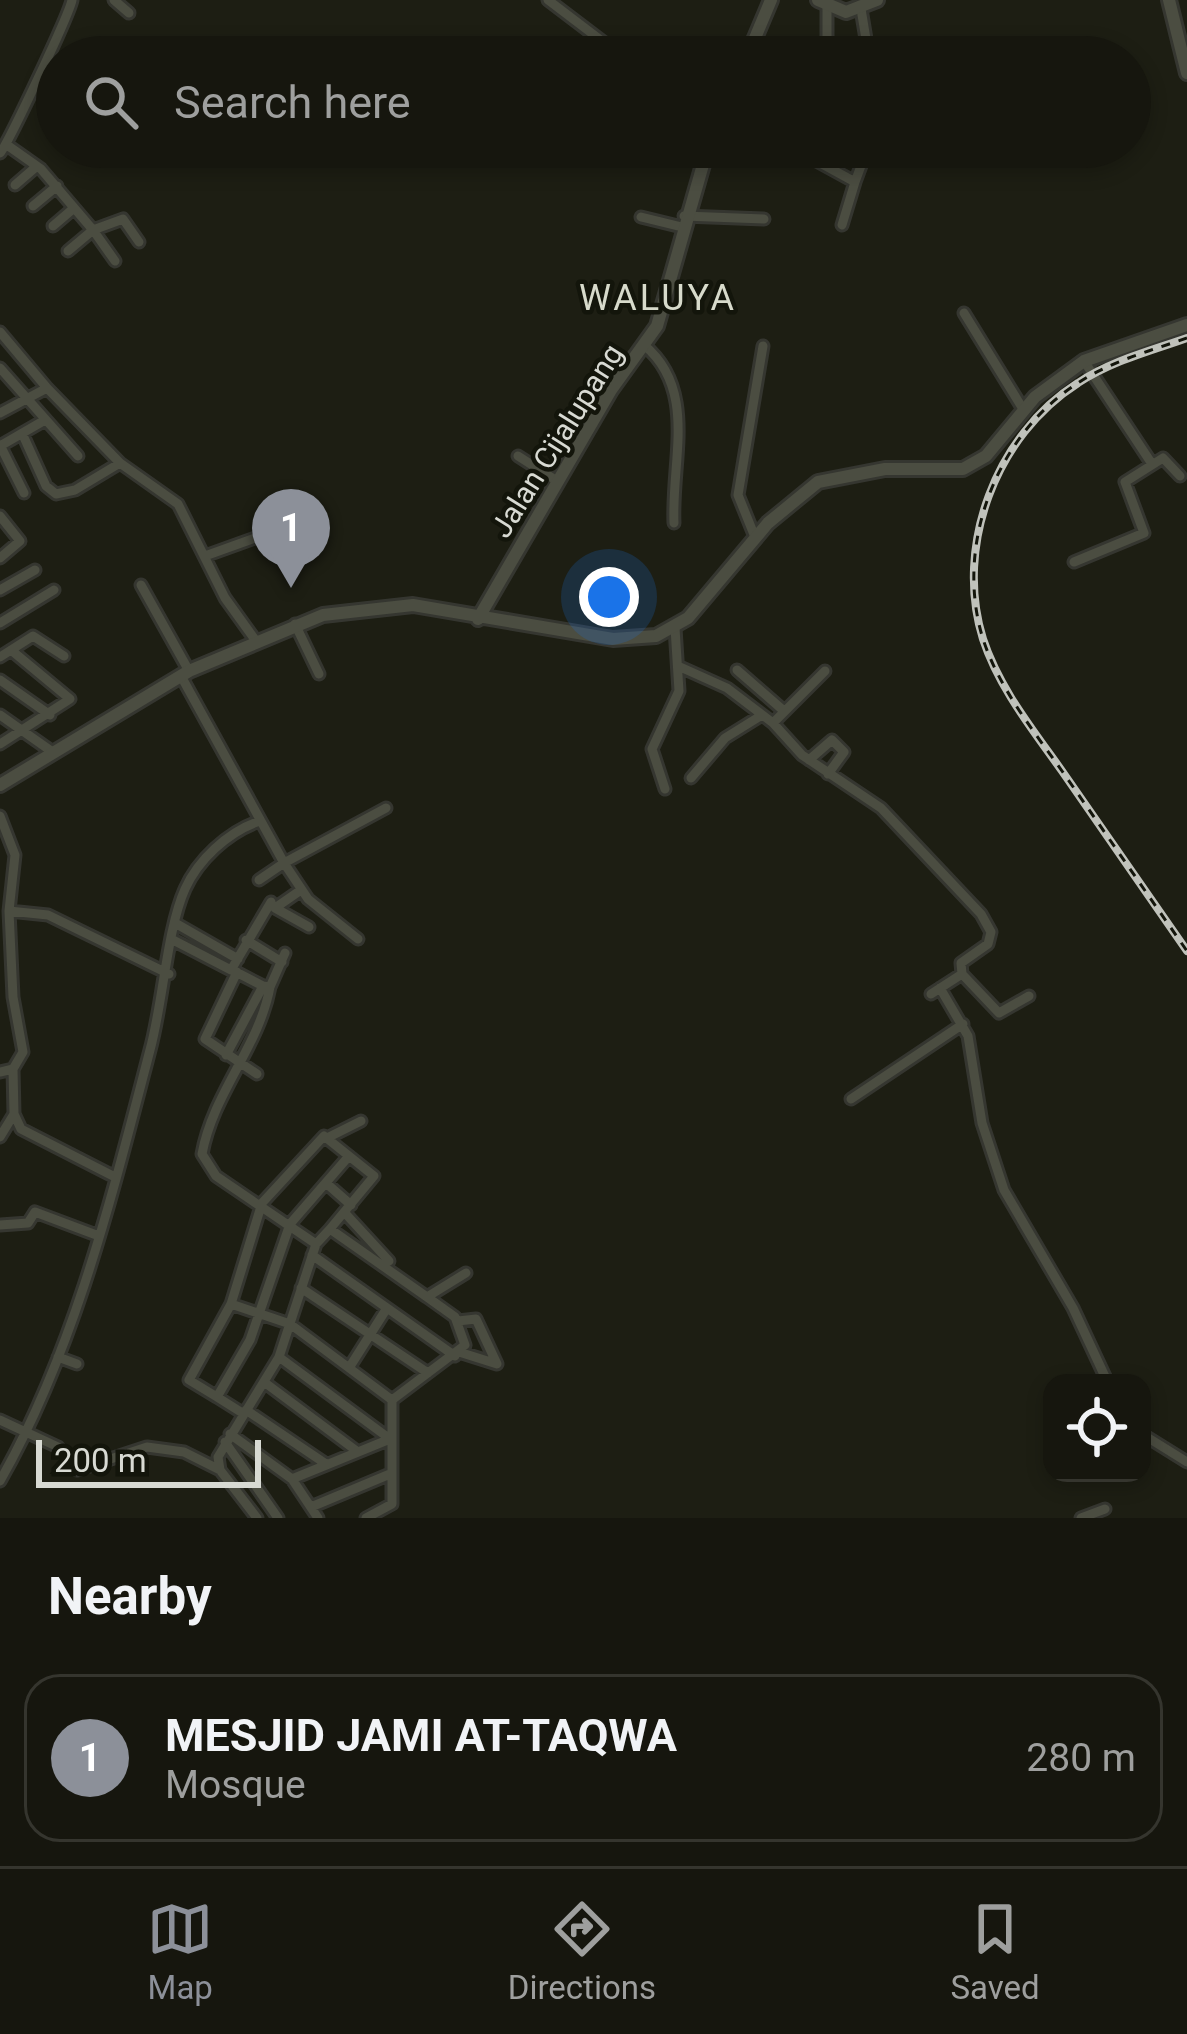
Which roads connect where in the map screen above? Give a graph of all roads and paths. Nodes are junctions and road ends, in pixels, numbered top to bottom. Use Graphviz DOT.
graph roads {
  1 [pos="72,0"];
  2 [pos="114,0"];
  3 [pos="548,0"];
  4 [pos="770,0"];
  5 [pos="877,0"];
  6 [pos="1169,0"];
  7 [pos="823,3"];
  8 [pos="861,9"];
  9 [pos="129,13"];
  10 [pos="56,36"];
  11 [pos="595,36"];
  12 [pos="756,36"];
  13 [pos="825,36"];
  14 [pos="866,36"];
  15 [pos="1187,73"];
  16 [pos="36,79"];
  17 [pos="4,149"];
  18 [pos="36,165"];
  19 [pos="36,167"];
  20 [pos="39,168"];
  21 [pos="700,168"];
  22 [pos="828,168"];
  23 [pos="860,168"];
  24 [pos="855,182"];
  25 [pos="15,185"];
  26 [pos="57,186"];
  27 [pos="33,206"];
  28 [pos="74,208"];
  29 [pos="641,217"];
  30 [pos="764,219"];
  31 [pos="683,222"];
  32 [pos="842,225"];
  33 [pos="52,226"];
  34 [pos="92,230"];
  35 [pos="140,242"];
  36 [pos="68,251"];
  37 [pos="116,261"];
  38 [pos="964,313"];
  39 [pos="1187,325"];
  40 [pos="0,332"];
  41 [pos="644,345"];
  42 [pos="763,346"];
  43 [pos="1084,361"];
  44 [pos="0,368"];
  45 [pos="47,388"];
  46 [pos="26,399"];
  47 [pos="1023,409"];
  48 [pos="0,412"];
  49 [pos="45,420"];
  50 [pos="22,433"];
  51 [pos="0,446"];
  52 [pos="78,456"];
  53 [pos="518,456"];
  54 [pos="120,463"];
  55 [pos="1152,464"];
  56 [pos="1180,476"];
  57 [pos="557,481"];
  58 [pos="24,493"];
  59 [pos="1,520"];
  60 [pos="674,523"];
  61 [pos="755,537"];
  62 [pos="255,538"];
  63 [pos="205,556"];
  64 [pos="0,558"];
  65 [pos="1074,562"];
  66 [pos="35,570"];
  67 [pos="141,585"];
  68 [pos="0,590"];
  69 [pos="54,590"];
  70 [pos="478,619"];
  71 [pos="0,623"];
  72 [pos="295,624"];
  73 [pos="675,628"];
  74 [pos="256,641"];
  75 [pos="11,650"];
  76 [pos="64,656"];
  77 [pos="0,657"];
  78 [pos="678,666"];
  79 [pos="737,670"];
  80 [pos="825,671"];
  81 [pos="186,674"];
  82 [pos="319,674"];
  83 [pos="0,680"];
  84 [pos="784,710"];
  85 [pos="0,715"];
  86 [pos="50,715"];
  87 [pos="762,715"];
  88 [pos="772,722"];
  89 [pos="23,732"];
  90 [pos="0,745"];
  91 [pos="54,753"];
  92 [pos="809,760"];
  93 [pos="828,774"];
  94 [pos="691,778"];
  95 [pos="0,785"];
  96 [pos="665,789"];
  97 [pos="386,808"];
  98 [pos="0,816"];
  99 [pos="257,822"];
  100 [pos="284,863"];
  101 [pos="259,880"];
  102 [pos="301,890"];
  103 [pos="271,902"];
  104 [pos="9,911"];
  105 [pos="175,923"];
  106 [pos="309,927"];
  107 [pos="358,939"];
  108 [pos="173,940"];
  109 [pos="245,940"];
  110 [pos="238,959"];
  111 [pos="234,971"];
  112 [pos="169,974"];
  113 [pos="962,974"];
  114 [pos="267,987"];
  115 [pos="1029,996"];
  116 [pos="962,1024"];
  117 [pos="226,1055"];
  118 [pos="238,1061"];
  119 [pos="13,1069"];
  120 [pos="0,1072"];
  121 [pos="257,1074"];
  122 [pos="850,1099"];
  123 [pos="14,1114"];
  124 [pos="361,1120"];
  125 [pos="0,1137"];
  126 [pos="328,1137"];
  127 [pos="349,1156"];
  128 [pos="113,1176"];
  129 [pos="326,1183"];
  130 [pos="262,1203"];
  131 [pos="348,1209"];
  132 [pos="290,1224"];
  133 [pos="0,1225"];
  134 [pos="330,1229"];
  135 [pos="99,1237"];
  136 [pos="314,1250"];
  137 [pos="397,1270"];
  138 [pos="466,1273"];
  139 [pos="301,1288"];
  140 [pos="428,1297"];
  141 [pos="231,1304"];
  142 [pos="387,1308"];
  143 [pos="260,1314"];
  144 [pos="458,1321"];
  145 [pos="290,1324"];
  146 [pos="370,1334"];
  147 [pos="457,1354"];
  148 [pos="58,1357"];
  149 [pos="279,1357"];
  150 [pos="77,1364"];
  151 [pos="349,1368"];
  152 [pos="428,1373"];
  153 [pos="1104,1374"];
  154 [pos="264,1382"];
  155 [pos="217,1397"];
  156 [pos="392,1400"];
  157 [pos="245,1412"];
  158 [pos="0,1420"];
  159 [pos="28,1432"];
  160 [pos="227,1438"];
  161 [pos="390,1439"];
  162 [pos="1151,1440"];
  163 [pos="358,1452"];
  164 [pos="1187,1462"];
  165 [pos="327,1465"];
  166 [pos="220,1470"];
  167 [pos="390,1474"];
  168 [pos="292,1479"];
  169 [pos="0,1481"];
  170 [pos="311,1507"];
  171 [pos="1105,1509"];
  172 [pos="257,1518"];
  173 [pos="278,1518"];
  174 [pos="318,1518"];
  175 [pos="366,1518"];
  176 [pos="1081,1518"];
  1 -- 10 [label="street"];
  2 -- 9 [label="street"];
  3 -- 11 [label="street"];
  4 -- 12 [label="street"];
  5 -- 8 [label="street"];
  6 -- 15 [label="street"];
  7 -- 8 [label="street"];
  7 -- 13 [label="street"];
  8 -- 14 [label="street"];
  16 -- 17 [label="street"];
  17 -- 18 [label="street"];
  19 -- 25 [label="street"];
  20 -- 26 [label="street"];
  21 -- 31 [label="street, Jalan Cijalupang"];
  22 -- 24 [label="street"];
  23 -- 24 [label="street"];
  24 -- 32 [label="street"];
  26 -- 27 [label="street"];
  26 -- 28 [label="street"];
  28 -- 33 [label="street"];
  28 -- 34 [label="street"];
  29 -- 31 [label="street"];
  30 -- 31 [label="street"];
  31 -- 41 [label="street, Jalan Cijalupang"];
  34 -- 35 [label="street"];
  34 -- 36 [label="street"];
  34 -- 37 [label="street"];
  38 -- 47 [label="street"];
  39 -- 43 [label="street"];
  40 -- 45 [label="street"];
  41 -- 57 [label="street, Jalan Cijalupang"];
  41 -- 60 [label="street"];
  42 -- 61 [label="street"];
  43 -- 47 [label="street"];
  43 -- 55 [label="street"];
  44 -- 46 [label="street"];
  45 -- 46 [label="street"];
  45 -- 54 [label="street"];
  46 -- 48 [label="street"];
  46 -- 49 [label="street"];
  47 -- 61 [label="street"];
  49 -- 50 [label="street"];
  49 -- 52 [label="street"];
  50 -- 51 [label="street"];
  50 -- 54 [label="street"];
  51 -- 58 [label="street"];
  53 -- 57 [label="street"];
  54 -- 63 [label="street"];
  55 -- 56 [label="street"];
  55 -- 65 [label="street"];
  57 -- 70 [label="street, Jalan Cijalupang"];
  59 -- 64 [label="street"];
  61 -- 73 [label="street"];
  62 -- 63 [label="street"];
  63 -- 74 [label="street"];
  66 -- 68 [label="street"];
  67 -- 81 [label="street"];
  69 -- 71 [label="street"];
  70 -- 72 [label="street"];
  70 -- 73 [label="street"];
  72 -- 74 [label="street"];
  72 -- 82 [label="street"];
  73 -- 78 [label="street"];
  74 -- 81 [label="street"];
  75 -- 76 [label="street"];
  75 -- 77 [label="street"];
  75 -- 86 [label="street"];
  78 -- 87 [label="street"];
  78 -- 96 [label="street"];
  79 -- 84 [label="street"];
  80 -- 84 [label="street"];
  81 -- 91 [label="street"];
  81 -- 99 [label="street"];
  83 -- 86 [label="street"];
  84 -- 88 [label="street"];
  85 -- 89 [label="street"];
  86 -- 89 [label="street"];
  87 -- 88 [label="street"];
  87 -- 94 [label="street"];
  88 -- 92 [label="street"];
  89 -- 90 [label="street"];
  89 -- 91 [label="street"];
  91 -- 95 [label="street"];
  92 -- 93 [label="street"];
  92 -- 93 [label="street"];
  93 -- 113 [label="street"];
  97 -- 100 [label="street"];
  98 -- 104 [label="street"];
  99 -- 100 [label="street"];
  99 -- 105 [label="street"];
  100 -- 101 [label="street"];
  100 -- 102 [label="street"];
  102 -- 106 [label="street"];
  102 -- 107 [label="street"];
  103 -- 109 [label="street"];
  104 -- 112 [label="street"];
  104 -- 119 [label="street"];
  105 -- 108 [label="street"];
  105 -- 110 [label="street"];
  108 -- 111 [label="street"];
  108 -- 112 [label="street"];
  109 -- 110 [label="street"];
  109 -- 114 [label="street"];
  110 -- 111 [label="street"];
  111 -- 114 [label="street"];
  111 -- 117 [label="street"];
  112 -- 128 [label="street"];
  113 -- 115 [label="street"];
  113 -- 116 [label="street"];
  114 -- 117 [label="street"];
  114 -- 118 [label="street"];
  116 -- 122 [label="street"];
  116 -- 153 [label="street"];
  117 -- 118 [label="street"];
  118 -- 121 [label="street"];
  118 -- 130 [label="street"];
  119 -- 120 [label="street"];
  119 -- 123 [label="street"];
  123 -- 125 [label="street"];
  123 -- 128 [label="street"];
  124 -- 126 [label="street"];
  126 -- 127 [label="street"];
  126 -- 130 [label="street"];
  127 -- 129 [label="street"];
  127 -- 131 [label="street"];
  128 -- 135 [label="street"];
  129 -- 131 [label="street"];
  129 -- 132 [label="street"];
  130 -- 132 [label="street"];
  130 -- 141 [label="street"];
  131 -- 134 [label="street"];
  131 -- 137 [label="street"];
  132 -- 136 [label="street"];
  132 -- 143 [label="street"];
  133 -- 135 [label="street"];
  134 -- 136 [label="street"];
  134 -- 137 [label="street"];
  135 -- 148 [label="street"];
  136 -- 139 [label="street"];
  136 -- 142 [label="street"];
  137 -- 140 [label="street"];
  138 -- 140 [label="street"];
  139 -- 145 [label="street"];
  139 -- 146 [label="street"];
  140 -- 144 [label="street"];
  141 -- 143 [label="street"];
  141 -- 155 [label="street"];
  142 -- 146 [label="street"];
  142 -- 147 [label="street"];
  143 -- 145 [label="street"];
  143 -- 155 [label="street"];
  144 -- 147 [label="street"];
  144 -- 147 [label="street"];
  145 -- 149 [label="street"];
  145 -- 151 [label="street"];
  146 -- 151 [label="street"];
  146 -- 152 [label="street"];
  147 -- 152 [label="street"];
  148 -- 150 [label="street"];
  148 -- 159 [label="street"];
  149 -- 154 [label="street"];
  149 -- 161 [label="street"];
  151 -- 156 [label="street"];
  152 -- 156 [label="street"];
  154 -- 157 [label="street"];
  154 -- 163 [label="street"];
  155 -- 157 [label="street"];
  156 -- 161 [label="street"];
  157 -- 160 [label="street"];
  157 -- 165 [label="street"];
  158 -- 159 [label="street"];
  159 -- 166 [label="street"];
  159 -- 169 [label="street"];
  160 -- 166 [label="street"];
  160 -- 168 [label="street"];
  160 -- 173 [label="street"];
  161 -- 163 [label="street"];
  161 -- 167 [label="street"];
  162 -- 164 [label="street"];
  163 -- 165 [label="street"];
  165 -- 168 [label="street"];
  166 -- 172 [label="street"];
  167 -- 170 [label="street"];
  167 -- 175 [label="street"];
  168 -- 170 [label="street"];
  170 -- 174 [label="street"];
  171 -- 176 [label="street"];
}
